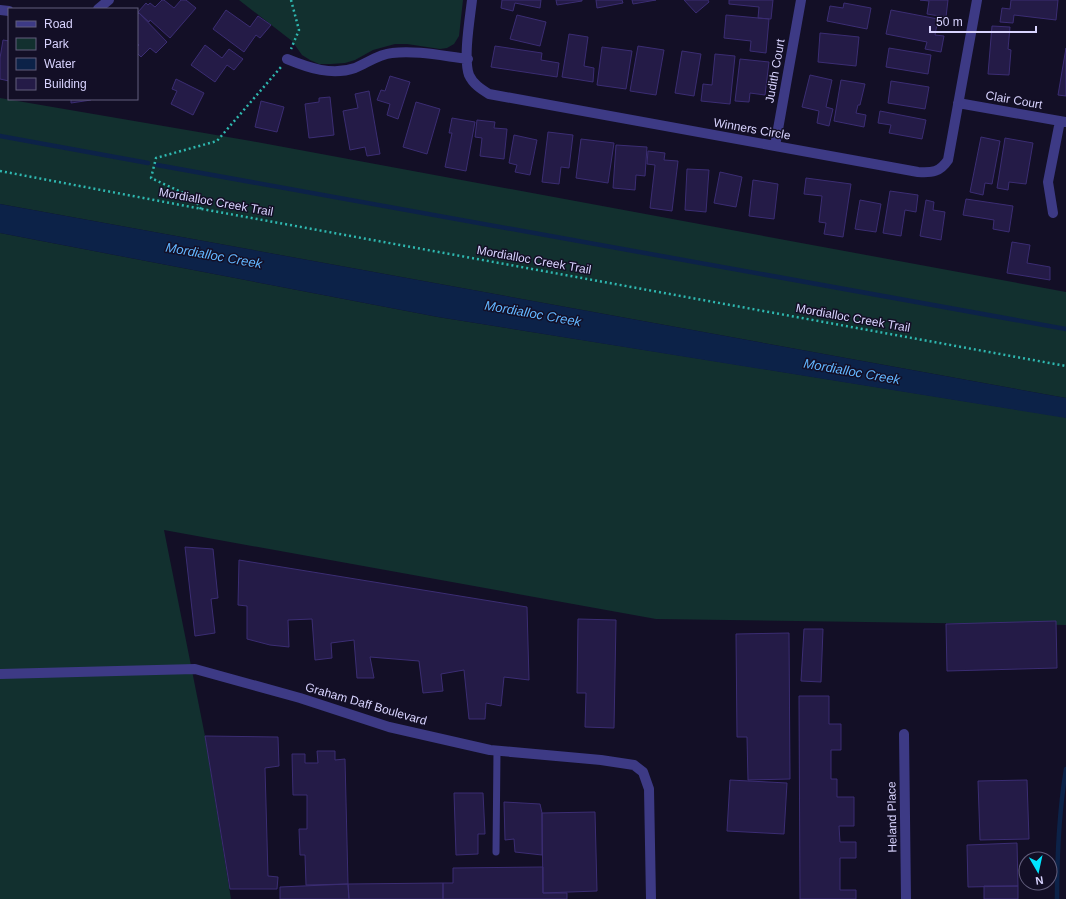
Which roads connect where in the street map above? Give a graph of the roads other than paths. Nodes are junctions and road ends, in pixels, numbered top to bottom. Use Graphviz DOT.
graph roads {
  1 [pos="109,0"];
  2 [pos="472,0"];
  3 [pos="801,0"];
  4 [pos="977,0"];
  5 [pos="99,8"];
  6 [pos="468,59"];
  7 [pos="287,60"];
  8 [pos="958,103"];
  9 [pos="1063,121"];
  10 [pos="775,146"];
  11 [pos="1053,213"];
  12 [pos="0,674"];
  13 [pos="904,734"];
  14 [pos="498,751"];
  15 [pos="496,852"];
  16 [pos="651,899"];
  17 [pos="906,899"];
  1 -- 5 [label="street"];
  2 -- 6 [label="street, Winners Circle"];
  3 -- 10 [label="street, Judith Court"];
  4 -- 8 [label="street, Winners Circle"];
  6 -- 7 [label="street"];
  6 -- 10 [label="street, Winners Circle"];
  8 -- 9 [label="street, Clair Court"];
  8 -- 10 [label="street, Winners Circle"];
  9 -- 11 [label="street"];
  12 -- 14 [label="street, Graham Daff Boulevard"];
  13 -- 17 [label="street, Heland Place"];
  14 -- 15 [label="lane"];
  14 -- 16 [label="street, Graham Daff Boulevard"];
}
